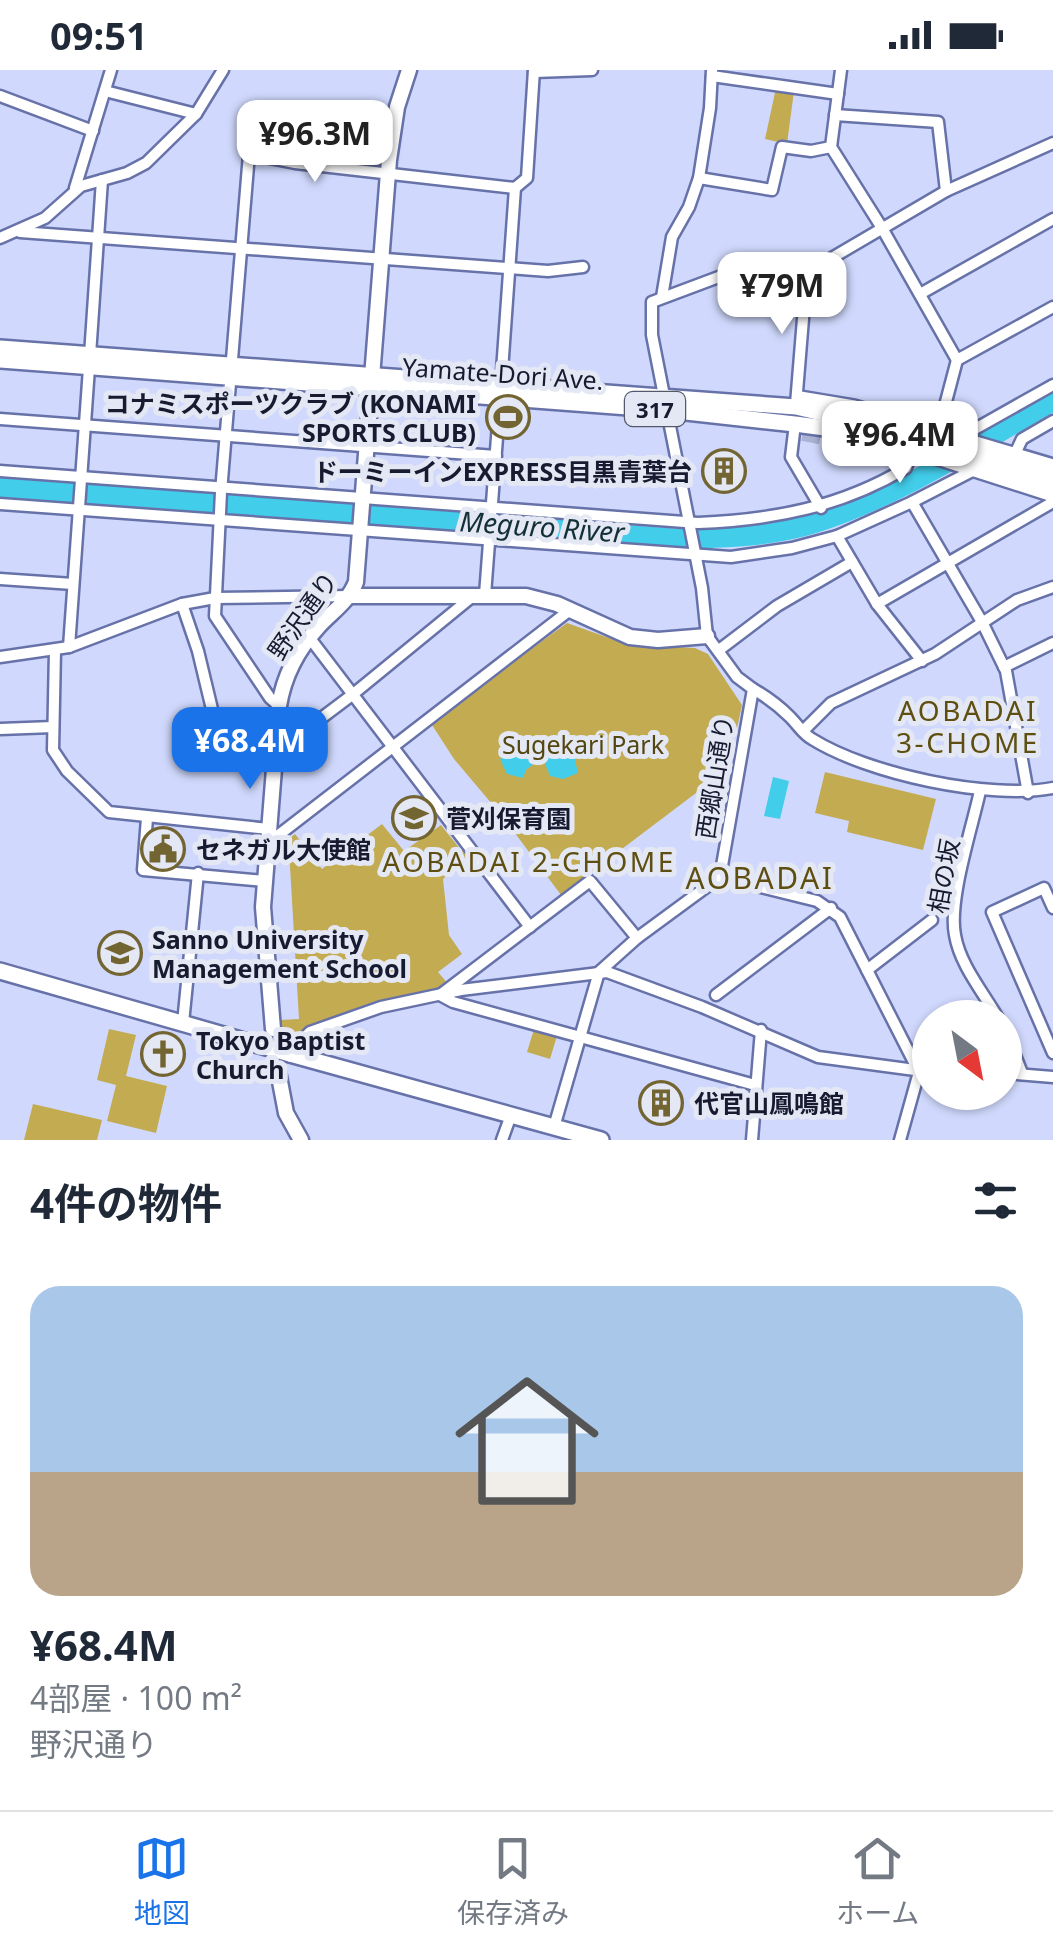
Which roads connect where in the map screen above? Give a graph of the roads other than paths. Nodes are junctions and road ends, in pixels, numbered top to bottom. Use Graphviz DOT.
graph roads {
  1 [pos="111,70"];
  2 [pos="223,70"];
  3 [pos="409,70"];
  4 [pos="592,70"];
  5 [pos="841,70"];
  6 [pos="534,71"];
  7 [pos="712,73"];
  8 [pos="105,92"];
  9 [pos="838,94"];
  10 [pos="0,96"];
  11 [pos="196,114"];
  12 [pos="835,115"];
  13 [pos="93,131"];
  14 [pos="1052,146"];
  15 [pos="831,147"];
  16 [pos="388,172"];
  17 [pos="699,178"];
  18 [pos="102,180"];
  19 [pos="515,188"];
  20 [pos="74,190"];
  21 [pos="946,190"];
  22 [pos="1053,219"];
  23 [pos="882,228"];
  24 [pos="20,232"];
  25 [pos="0,238"];
  26 [pos="99,238"];
  27 [pos="240,249"];
  28 [pos="381,259"];
  29 [pos="509,268"];
  30 [pos="583,268"];
  31 [pos="807,270"];
  32 [pos="920,294"];
  33 [pos="657,300"];
  34 [pos="1053,307"];
  35 [pos="0,348"];
  36 [pos="0,360"];
  37 [pos="957,360"];
  38 [pos="89,361"];
  39 [pos="231,372"];
  40 [pos="373,382"];
  41 [pos="1053,385"];
  42 [pos="501,391"];
  43 [pos="667,403"];
  44 [pos="796,410"];
  45 [pos="0,419"];
  46 [pos="1053,421"];
  47 [pos="86,426"];
  48 [pos="938,432"];
  49 [pos="226,436"];
  50 [pos="960,439"];
  51 [pos="912,442"];
  52 [pos="368,447"];
  53 [pos="1008,454"];
  54 [pos="496,456"];
  55 [pos="972,467"];
  56 [pos="1053,467"];
  57 [pos="0,471"];
  58 [pos="82,479"];
  59 [pos="1053,480"];
  60 [pos="222,490"];
  61 [pos="1053,494"];
  62 [pos="363,500"];
  63 [pos="912,502"];
  64 [pos="1053,502"];
  65 [pos="0,504"];
  66 [pos="80,508"];
  67 [pos="821,508"];
  68 [pos="491,510"];
  69 [pos="220,518"];
  70 [pos="689,525"];
  71 [pos="362,527"];
  72 [pos="838,536"];
  73 [pos="489,537"];
  74 [pos="695,553"];
  75 [pos="852,562"];
  76 [pos="948,563"];
  77 [pos="0,579"];
  78 [pos="73,584"];
  79 [pos="1053,587"];
  80 [pos="480,595"];
  81 [pos="350,596"];
  82 [pos="215,598"];
  83 [pos="182,604"];
  84 [pos="877,604"];
  85 [pos="570,610"];
  86 [pos="982,622"];
  87 [pos="707,636"];
  88 [pos="309,638"];
  89 [pos="1053,643"];
  90 [pos="70,646"];
  91 [pos="55,650"];
  92 [pos="719,650"];
  93 [pos="0,657"];
  94 [pos="922,660"];
  95 [pos="1004,667"];
  96 [pos="754,689"];
  97 [pos="352,695"];
  98 [pos="279,706"];
  99 [pos="53,727"];
  100 [pos="0,729"];
  101 [pos="217,730"];
  102 [pos="803,731"];
  103 [pos="392,747"];
  104 [pos="275,753"];
  105 [pos="1053,788"];
  106 [pos="980,791"];
  107 [pos="1028,793"];
  108 [pos="147,818"];
  109 [pos="268,836"];
  110 [pos="198,873"];
  111 [pos="720,877"];
  112 [pos="264,881"];
  113 [pos="831,908"];
  114 [pos="1053,908"];
  115 [pos="932,920"];
  116 [pos="530,927"];
  117 [pos="637,938"];
  118 [pos="190,968"];
  119 [pos="867,970"];
  120 [pos="0,972"];
  121 [pos="598,972"];
  122 [pos="269,976"];
  123 [pos="716,995"];
  124 [pos="440,996"];
  125 [pos="987,1000"];
  126 [pos="183,1023"];
  127 [pos="273,1029"];
  128 [pos="761,1030"];
  129 [pos="580,1037"];
  130 [pos="912,1049"];
  131 [pos="1053,1053"];
  132 [pos="294,1055"];
  133 [pos="912,1070"];
  134 [pos="278,1071"];
  135 [pos="1022,1073"];
  136 [pos="1053,1077"];
  137 [pos="755,1085"];
  138 [pos="912,1107"];
  139 [pos="511,1115"];
  140 [pos="554,1127"];
  141 [pos="301,1140"];
  142 [pos="502,1140"];
  143 [pos="601,1140"];
  144 [pos="752,1140"];
  145 [pos="900,1140"];
  1 -- 8 [label="street"];
  2 -- 11 [label="street"];
  3 -- 16 [label="street"];
  4 -- 6 [label="street"];
  5 -- 9 [label="street"];
  6 -- 19 [label="street"];
  7 -- 9 [label="street"];
  7 -- 17 [label="street"];
  8 -- 11 [label="street"];
  8 -- 13 [label="street"];
  9 -- 12 [label="street"];
  10 -- 13 [label="street"];
  11 -- 18 [label="street"];
  12 -- 15 [label="street"];
  12 -- 21 [label="street"];
  13 -- 20 [label="street"];
  14 -- 21 [label="street"];
  15 -- 17 [label="street"];
  15 -- 23 [label="street"];
  16 -- 19 [label="street"];
  16 -- 27 [label="street"];
  16 -- 28 [label="street"];
  17 -- 33 [label="street"];
  18 -- 20 [label="street"];
  18 -- 26 [label="street"];
  19 -- 29 [label="street"];
  20 -- 24 [label="street"];
  21 -- 23 [label="street"];
  22 -- 32 [label="street"];
  23 -- 31 [label="street"];
  23 -- 32 [label="street"];
  24 -- 25 [label="street"];
  24 -- 26 [label="street"];
  26 -- 27 [label="street"];
  26 -- 38 [label="street"];
  27 -- 28 [label="street"];
  27 -- 39 [label="street"];
  28 -- 29 [label="street"];
  28 -- 40 [label="street"];
  29 -- 30 [label="street"];
  29 -- 42 [label="street"];
  31 -- 33 [label="street"];
  31 -- 44 [label="street"];
  32 -- 37 [label="street"];
  33 -- 43 [label="street"];
  34 -- 37 [label="street"];
  35 -- 38 [label="main road, Yamate-Dori Ave. / 317"];
  36 -- 38 [label="main road, Yamate-Dori Ave. / 317"];
  37 -- 48 [label="street"];
  38 -- 39 [label="main road, Yamate-Dori Ave. / 317"];
  38 -- 47 [label="street"];
  39 -- 40 [label="main road, Yamate-Dori Ave. / 317"];
  39 -- 49 [label="street"];
  40 -- 42 [label="main road, Yamate-Dori Ave. / 317"];
  40 -- 52 [label="street"];
  41 -- 50 [label="street"];
  42 -- 43 [label="main road, Yamate-Dori Ave. / 317"];
  42 -- 54 [label="street"];
  43 -- 44 [label="main road, Yamate-Dori Ave. / 317"];
  43 -- 44 [label="main road, Yamate-Dori Ave. / 317"];
  43 -- 70 [label="street"];
  44 -- 48 [label="main road, 317"];
  44 -- 51 [label="main road, Yamate-Dori Ave. / 317"];
  44 -- 51 [label="main road, Yamate-Dori Ave. / 317"];
  44 -- 67 [label="street"];
  45 -- 47 [label="street"];
  46 -- 53 [label="street"];
  47 -- 49 [label="street"];
  47 -- 58 [label="street"];
  48 -- 50 [label="main road, 317"];
  49 -- 52 [label="street"];
  49 -- 60 [label="street"];
  50 -- 53 [label="main road, 317"];
  51 -- 55 [label="main road, Yamate-Dori Ave. / 317"];
  51 -- 59 [label="main road, Yamate-Dori Ave. / 317"];
  51 -- 67 [label="street"];
  52 -- 54 [label="street"];
  52 -- 62 [label="street"];
  53 -- 56 [label="main road"];
  54 -- 68 [label="street"];
  55 -- 61 [label="main road, Yamate-Dori Ave. / 317"];
  55 -- 63 [label="street"];
  57 -- 58 [label="street"];
  58 -- 60 [label="street"];
  58 -- 66 [label="street"];
  60 -- 62 [label="street"];
  60 -- 69 [label="street"];
  62 -- 68 [label="street"];
  62 -- 71 [label="street, 野沢通り"];
  63 -- 72 [label="street"];
  63 -- 76 [label="street"];
  64 -- 76 [label="street"];
  65 -- 66 [label="street"];
  66 -- 69 [label="street"];
  66 -- 78 [label="street"];
  67 -- 70 [label="street"];
  68 -- 70 [label="street"];
  68 -- 73 [label="street"];
  69 -- 71 [label="street"];
  69 -- 82 [label="street"];
  70 -- 74 [label="street"];
  71 -- 73 [label="street"];
  71 -- 81 [label="street, 野沢通り"];
  72 -- 74 [label="street"];
  72 -- 75 [label="street"];
  73 -- 74 [label="street"];
  73 -- 80 [label="street"];
  74 -- 87 [label="street"];
  75 -- 84 [label="street"];
  75 -- 92 [label="street"];
  76 -- 84 [label="street"];
  76 -- 86 [label="street"];
  77 -- 78 [label="street"];
  78 -- 90 [label="street"];
  79 -- 86 [label="street"];
  80 -- 81 [label="street"];
  80 -- 85 [label="street"];
  80 -- 97 [label="street"];
  81 -- 82 [label="street"];
  81 -- 88 [label="street, 野沢通り"];
  82 -- 83 [label="street"];
  82 -- 98 [label="street"];
  83 -- 90 [label="street"];
  83 -- 101 [label="street"];
  84 -- 94 [label="street"];
  85 -- 87 [label="street"];
  85 -- 103 [label="street"];
  86 -- 94 [label="street"];
  86 -- 95 [label="street"];
  87 -- 92 [label="street, 西郷山通り"];
  88 -- 97 [label="street"];
  88 -- 98 [label="street, 野沢通り"];
  89 -- 95 [label="street"];
  90 -- 91 [label="street"];
  91 -- 93 [label="street"];
  91 -- 99 [label="street"];
  92 -- 96 [label="street, 西郷山通り"];
  94 -- 102 [label="street"];
  95 -- 107 [label="street"];
  96 -- 102 [label="street"];
  96 -- 111 [label="street, 西郷山通り"];
  97 -- 103 [label="street"];
  97 -- 104 [label="street"];
  98 -- 104 [label="street, 野沢通り"];
  99 -- 100 [label="street"];
  99 -- 108 [label="street"];
  102 -- 106 [label="street"];
  103 -- 109 [label="street"];
  103 -- 116 [label="street"];
  104 -- 109 [label="street, 野沢通り"];
  105 -- 107 [label="street"];
  106 -- 107 [label="street"];
  106 -- 125 [label="street, 相の坂"];
  108 -- 109 [label="street"];
  108 -- 110 [label="street"];
  109 -- 112 [label="street, 野沢通り"];
  110 -- 112 [label="street"];
  110 -- 118 [label="street"];
  111 -- 113 [label="street, 西郷山通り"];
  111 -- 117 [label="street"];
  112 -- 122 [label="street, 野沢通り"];
  113 -- 119 [label="street"];
  113 -- 123 [label="street"];
  114 -- 131 [label="street"];
  115 -- 119 [label="street"];
  116 -- 117 [label="street"];
  116 -- 124 [label="street"];
  117 -- 121 [label="street"];
  118 -- 122 [label="street"];
  118 -- 126 [label="street"];
  119 -- 130 [label="street"];
  120 -- 126 [label="main road"];
  121 -- 124 [label="street"];
  121 -- 128 [label="street"];
  121 -- 129 [label="street"];
  122 -- 127 [label="street, 野沢通り"];
  124 -- 129 [label="street"];
  124 -- 132 [label="street"];
  126 -- 132 [label="main road, bridge"];
  128 -- 133 [label="street"];
  128 -- 137 [label="street"];
  129 -- 137 [label="street"];
  129 -- 140 [label="street"];
  132 -- 139 [label="main road"];
  134 -- 141 [label="street"];
  135 -- 136 [label="street"];
  137 -- 144 [label="street"];
  138 -- 145 [label="street"];
  139 -- 140 [label="main road"];
  139 -- 142 [label="street"];
  140 -- 143 [label="main road"];
}
